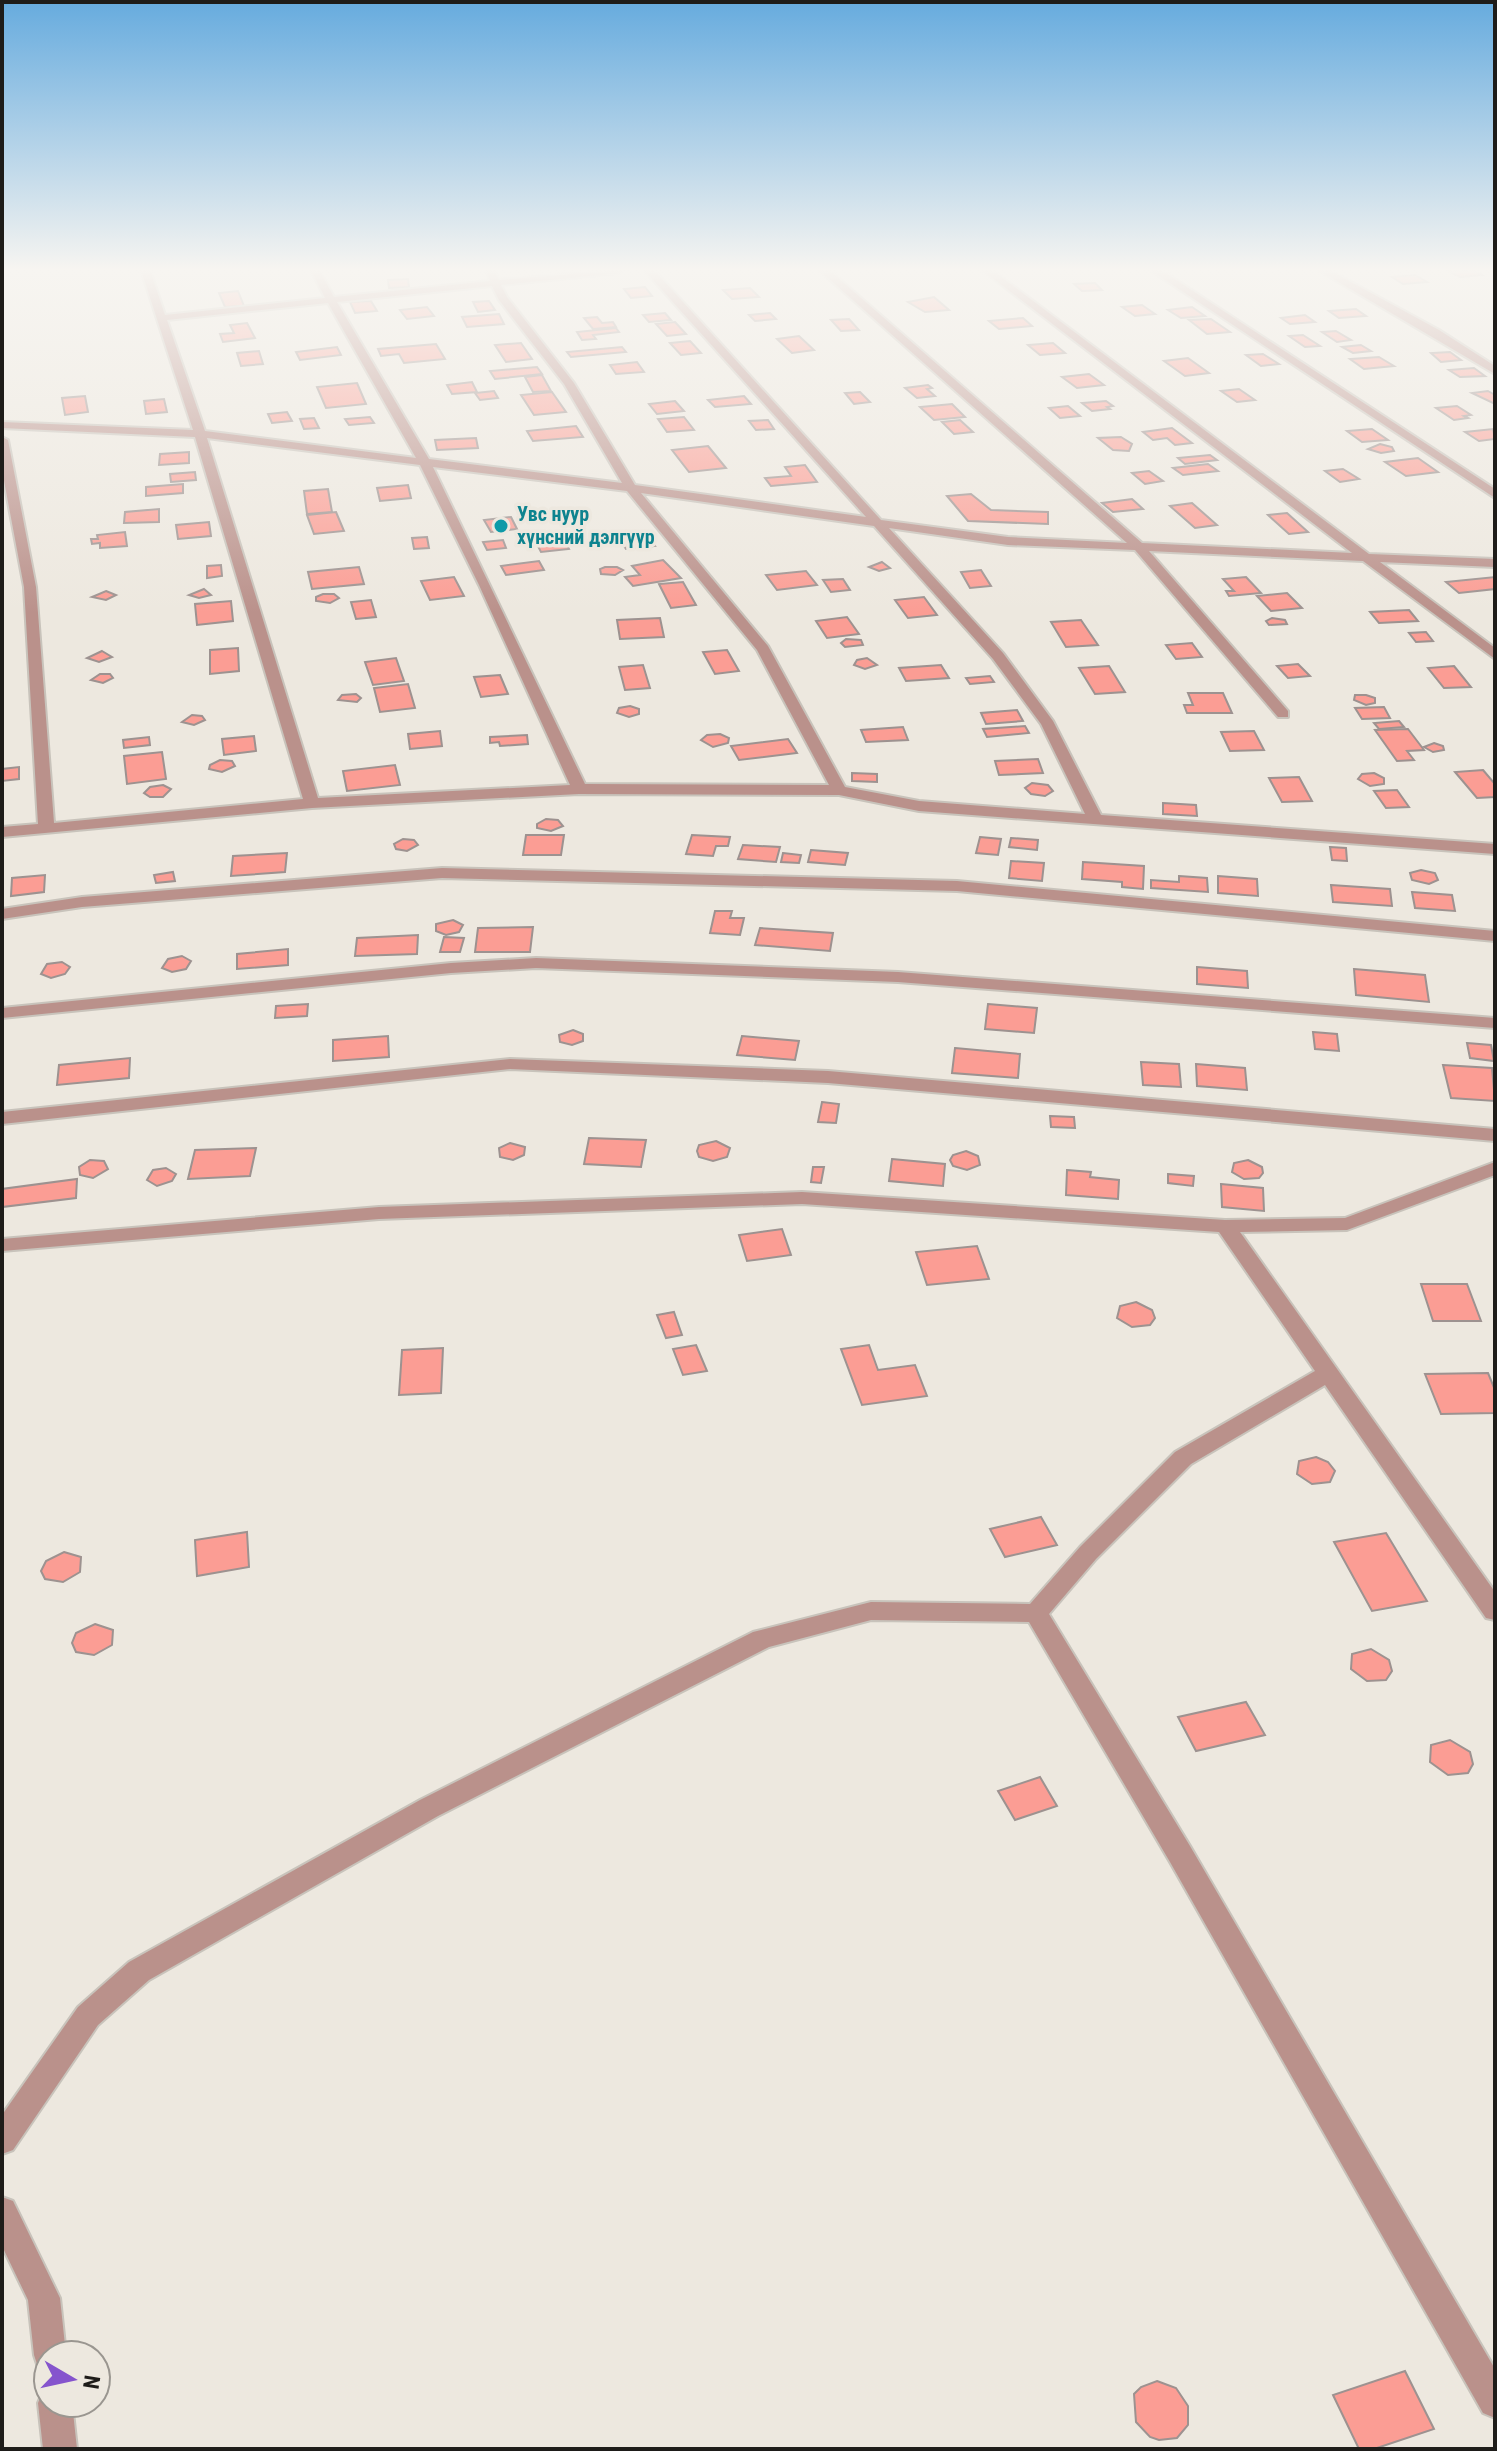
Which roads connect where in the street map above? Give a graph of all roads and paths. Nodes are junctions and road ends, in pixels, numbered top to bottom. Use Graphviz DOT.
graph roads {
  1 [pos="183,384"];
  2 [pos="379,384"];
  3 [pos="570,384"];
  4 [pos="753,384"];
  5 [pos="954,384"];
  6 [pos="1140,384"];
  7 [pos="1329,384"];
  8 [pos="2,425"];
  9 [pos="200,434"];
  10 [pos="2,440"];
  11 [pos="424,462"];
  12 [pos="631,488"];
  13 [pos="1495,494"];
  14 [pos="881,525"];
  15 [pos="1140,548"];
  16 [pos="1372,558"];
  17 [pos="1495,563"];
  18 [pos="1495,655"];
  19 [pos="1283,714"];
  20 [pos="579,789"];
  21 [pos="839,790"];
  22 [pos="312,803"];
  23 [pos="1096,821"];
  24 [pos="46,825"];
  25 [pos="2,832"];
  26 [pos="1495,849"];
  27 [pos="2,914"];
  28 [pos="1494,941"];
  29 [pos="2,1013"];
  30 [pos="1495,1023"];
  31 [pos="2,1118"];
  32 [pos="1495,1135"];
  33 [pos="1495,1168"];
  34 [pos="1225,1226"];
  35 [pos="2,1245"];
  36 [pos="1328,1373"];
  37 [pos="1495,1611"];
  38 [pos="1036,1613"];
  39 [pos="2,2140"];
  40 [pos="2,2212"];
  41 [pos="48,2339"];
  42 [pos="1495,2401"];
  43 [pos="57,2419"];
  44 [pos="60,2449"];
  1 -- 9 [label="street"];
  2 -- 11 [label="street"];
  3 -- 12 [label="street"];
  4 -- 14 [label="street"];
  5 -- 15 [label="street"];
  6 -- 16 [label="street"];
  7 -- 13 [label="street"];
  8 -- 9 [label="street"];
  9 -- 11 [label="street"];
  9 -- 22 [label="street"];
  10 -- 24 [label="street"];
  11 -- 12 [label="street"];
  11 -- 20 [label="street"];
  12 -- 14 [label="street"];
  12 -- 21 [label="street"];
  14 -- 15 [label="street"];
  14 -- 23 [label="street"];
  15 -- 16 [label="street"];
  15 -- 19 [label="street"];
  16 -- 17 [label="street"];
  16 -- 18 [label="street"];
  20 -- 21 [label="street"];
  20 -- 22 [label="street"];
  21 -- 23 [label="street"];
  22 -- 24 [label="street"];
  23 -- 26 [label="street"];
  24 -- 25 [label="street"];
  27 -- 28 [label="street"];
  29 -- 30 [label="street"];
  31 -- 32 [label="street"];
  33 -- 34 [label="street"];
  34 -- 35 [label="street"];
  34 -- 36 [label="street"];
  36 -- 37 [label="street"];
  36 -- 38 [label="street"];
  38 -- 39 [label="street"];
  38 -- 42 [label="street"];
  40 -- 41 [label="street"];
  43 -- 44 [label="street"];
}
